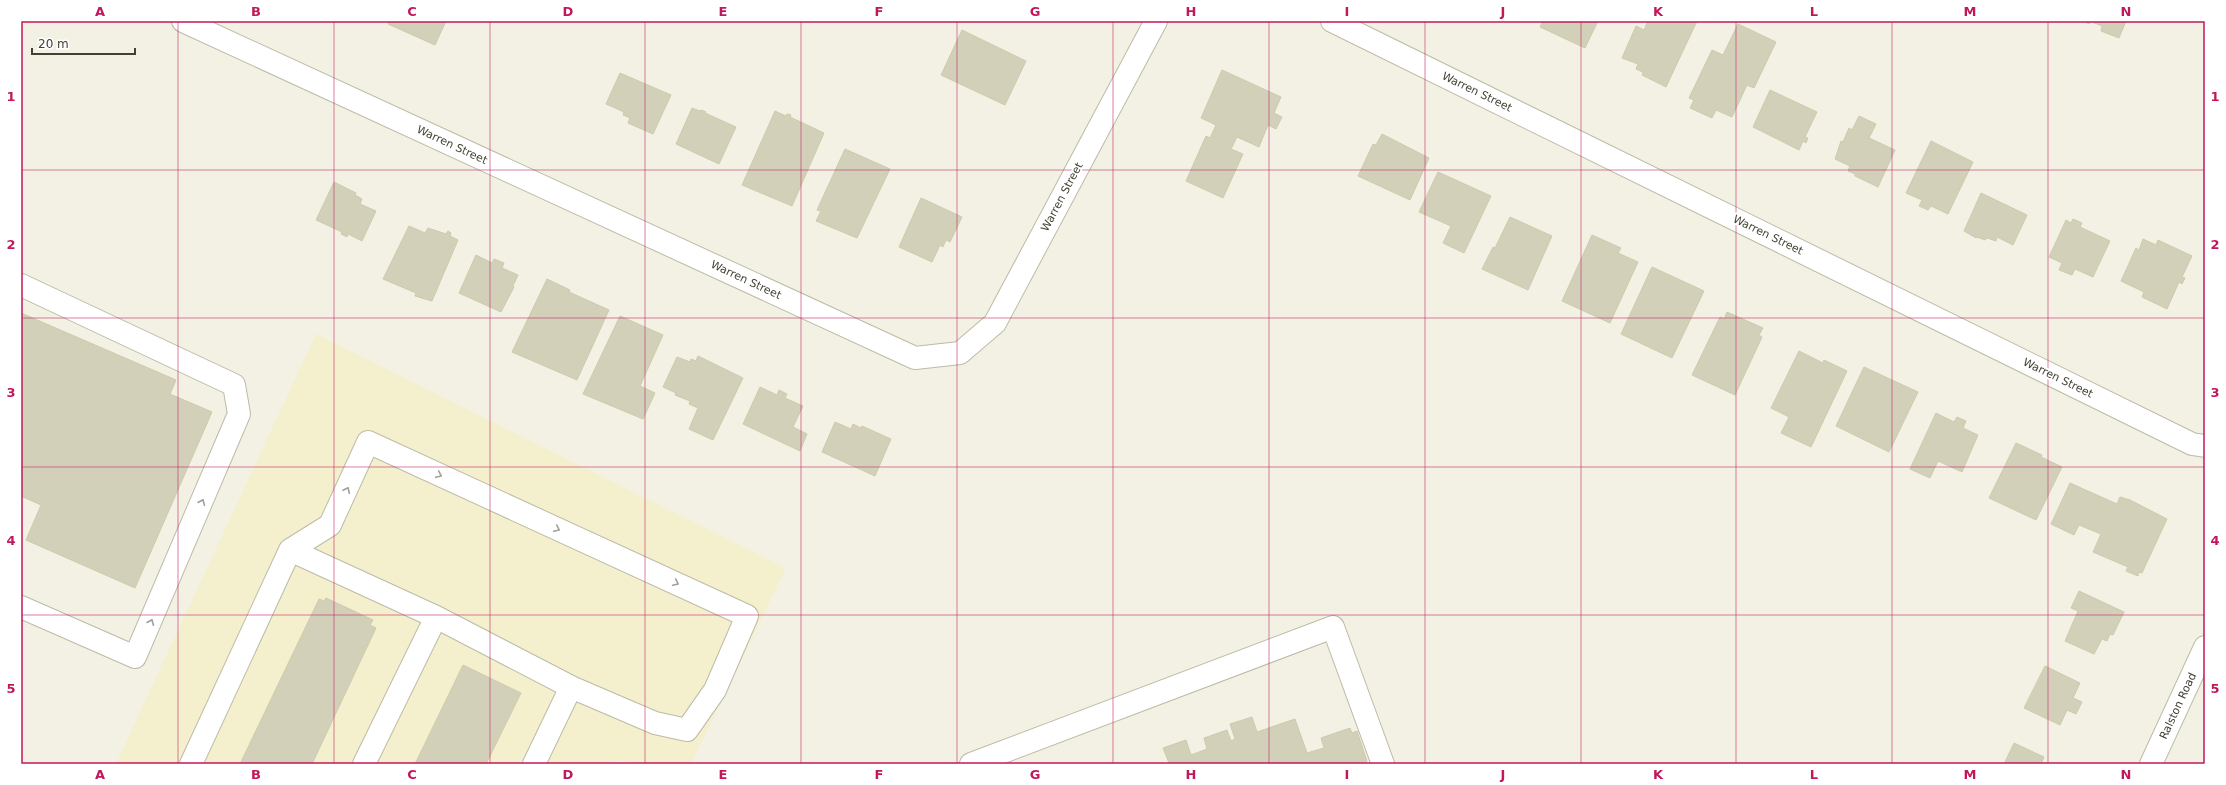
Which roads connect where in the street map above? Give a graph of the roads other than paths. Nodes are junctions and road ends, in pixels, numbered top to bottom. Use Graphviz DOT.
graph roads {
  1 [pos="183,21"];
  2 [pos="1156,21"];
  3 [pos="1332,21"];
  4 [pos="21,285"];
  5 [pos="2205,446"];
  6 [pos="290,550"];
  7 [pos="21,607"];
  8 [pos="436,617"];
  9 [pos="2205,647"];
  10 [pos="571,687"];
  11 [pos="191,764"];
  12 [pos="364,764"];
  13 [pos="534,764"];
  14 [pos="971,764"];
  15 [pos="1383,764"];
  16 [pos="2151,764"];
  1 -- 2 [label="street, Warren Street"];
  3 -- 5 [label="street, Warren Street"];
  7 -- 4 [label="street, one-way"];
  6 -- 8 [label="street"];
  6 -- 10 [label="street, one-way"];
  6 -- 11 [label="street"];
  8 -- 10 [label="street"];
  8 -- 12 [label="street"];
  9 -- 16 [label="street, Ralston Road"];
  10 -- 13 [label="street"];
  14 -- 15 [label="street"];
}
